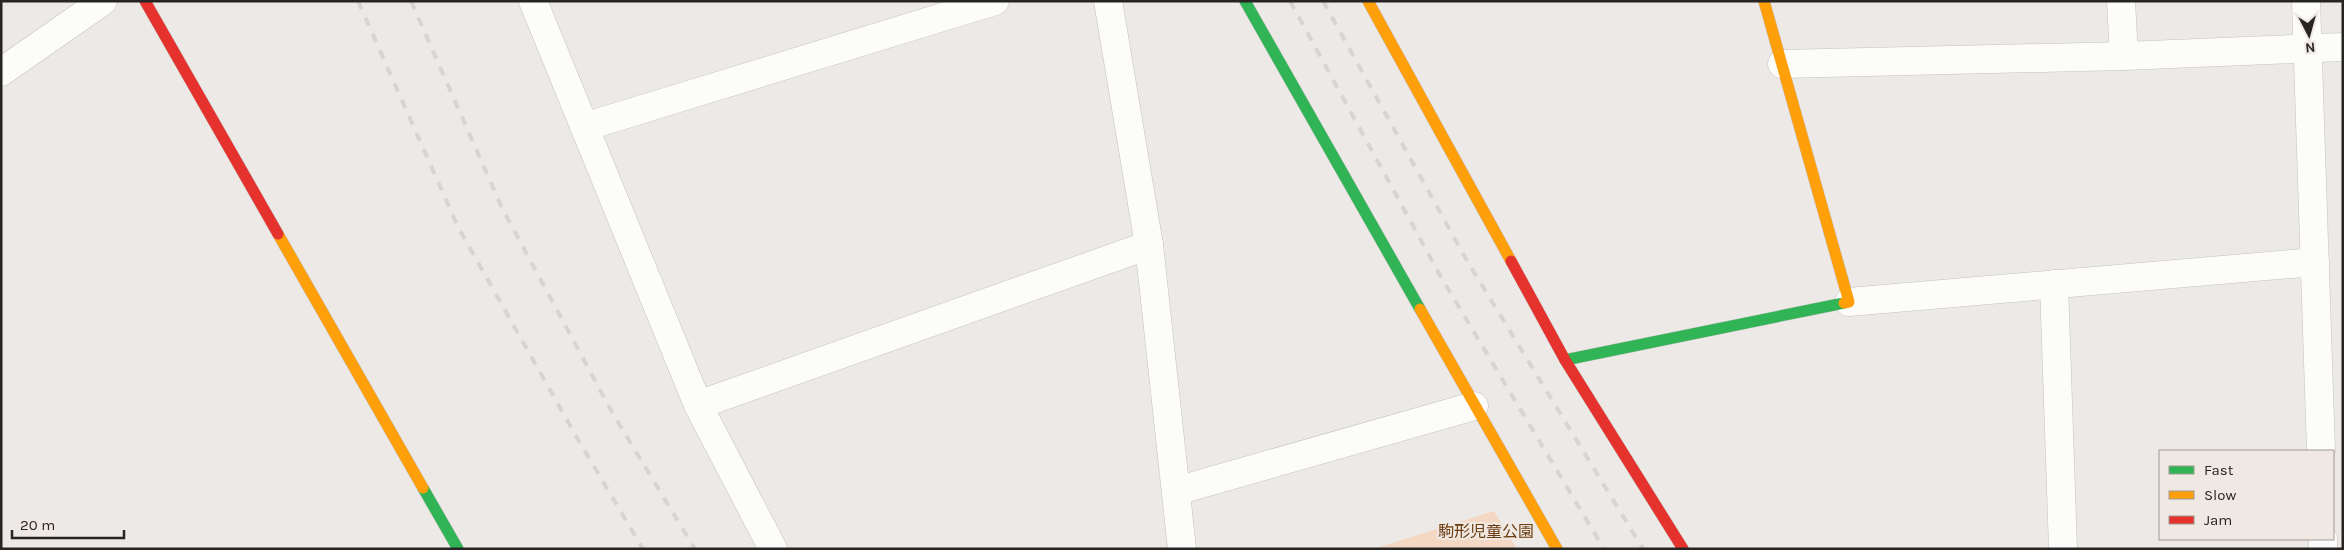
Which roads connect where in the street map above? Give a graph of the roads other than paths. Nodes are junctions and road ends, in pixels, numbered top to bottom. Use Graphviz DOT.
graph roads {
  1 [pos="103,1"];
  2 [pos="145,1"];
  3 [pos="533,1"];
  4 [pos="995,1"];
  5 [pos="1108,1"];
  6 [pos="1244,1"];
  7 [pos="1368,1"];
  8 [pos="1764,1"];
  9 [pos="2121,1"];
  10 [pos="2306,1"];
  11 [pos="2343,47"];
  12 [pos="2308,48"];
  13 [pos="2124,56"];
  14 [pos="1782,64"];
  15 [pos="1,72"];
  16 [pos="584,127"];
  17 [pos="1148,245"];
  18 [pos="2315,262"];
  19 [pos="2054,284"];
  20 [pos="1848,302"];
  21 [pos="1564,360"];
  22 [pos="698,406"];
  23 [pos="1474,406"];
  24 [pos="2320,450"];
  25 [pos="1176,491"];
  26 [pos="458,549"];
  27 [pos="773,549"];
  28 [pos="1182,549"];
  29 [pos="1558,549"];
  30 [pos="1683,549"];
  31 [pos="2063,549"];
  1 -- 15 [label="street"];
  2 -- 26 [label="street"];
  3 -- 16 [label="street"];
  4 -- 16 [label="street"];
  5 -- 17 [label="street"];
  6 -- 23 [label="street"];
  7 -- 21 [label="street"];
  8 -- 14 [label="street"];
  9 -- 13 [label="street"];
  10 -- 12 [label="street"];
  11 -- 12 [label="street"];
  12 -- 13 [label="street"];
  12 -- 18 [label="street"];
  13 -- 14 [label="street"];
  14 -- 20 [label="street"];
  16 -- 22 [label="street"];
  17 -- 22 [label="street"];
  17 -- 25 [label="street"];
  18 -- 19 [label="street"];
  18 -- 24 [label="street"];
  19 -- 20 [label="street"];
  19 -- 31 [label="street"];
  20 -- 21 [label="street"];
  21 -- 30 [label="street"];
  22 -- 27 [label="street"];
  23 -- 25 [label="street"];
  23 -- 29 [label="street"];
  25 -- 28 [label="street"];
}
